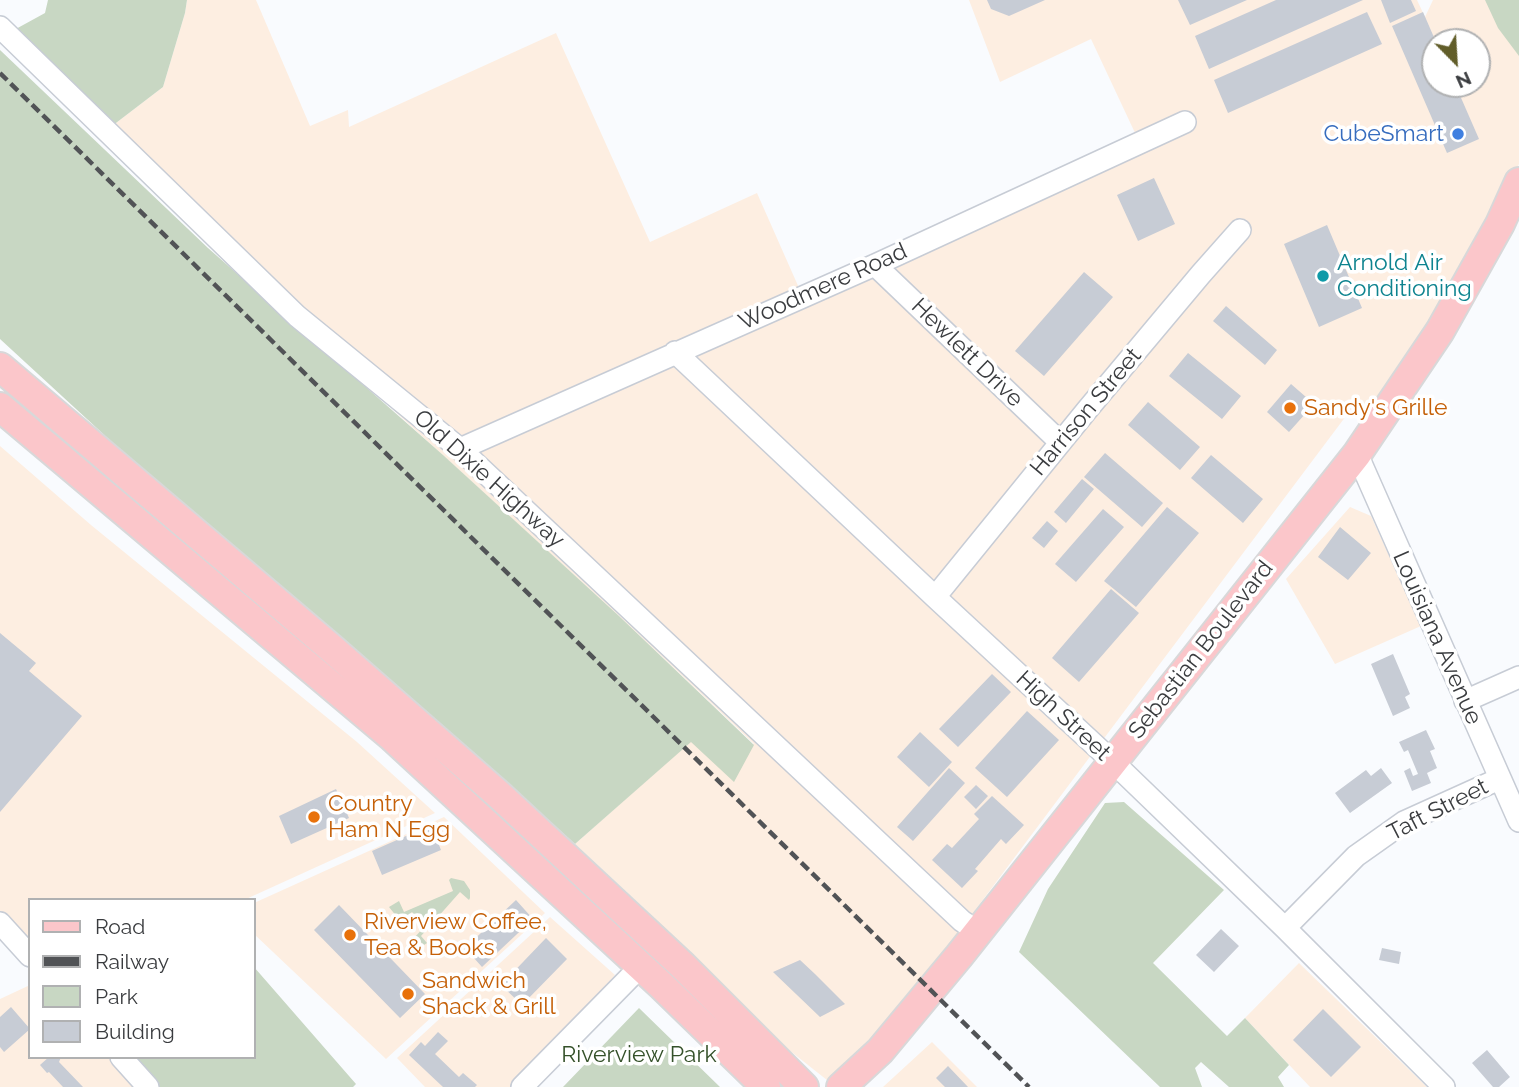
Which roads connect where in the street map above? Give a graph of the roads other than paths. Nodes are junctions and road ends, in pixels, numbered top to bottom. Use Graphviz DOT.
graph roads {
  1 [pos="0,27"];
  2 [pos="1185,122"];
  3 [pos="1519,182"];
  4 [pos="1240,230"];
  5 [pos="875,265"];
  6 [pos="675,352"];
  7 [pos="0,367"];
  8 [pos="0,407"];
  9 [pos="37,439"];
  10 [pos="1060,442"];
  11 [pos="460,449"];
  12 [pos="1357,454"];
  13 [pos="934,597"];
  14 [pos="280,606"];
  15 [pos="1519,677"];
  16 [pos="1465,701"];
  17 [pos="1112,761"];
  18 [pos="1499,779"];
  19 [pos="498,794"];
  20 [pos="459,799"];
  21 [pos="1519,821"];
  22 [pos="500,836"];
  23 [pos="549,841"];
  24 [pos="0,923"];
  25 [pos="1285,928"];
  26 [pos="977,931"];
  27 [pos="28,954"];
  28 [pos="641,966"];
  29 [pos="123,1059"];
  30 [pos="148,1087"];
  31 [pos="522,1087"];
  32 [pos="766,1087"];
  33 [pos="804,1087"];
  34 [pos="841,1087"];
  35 [pos="1444,1087"];
  1 -- 11 [label="street, Old Dixie Highway"];
  2 -- 5 [label="street, Woodmere Road"];
  3 -- 12 [label="main road, Sebastian Boulevard"];
  4 -- 10 [label="street, Harrison Street"];
  5 -- 6 [label="street, Woodmere Road"];
  5 -- 10 [label="street, Hewlett Drive"];
  6 -- 11 [label="street, Woodmere Road"];
  6 -- 13 [label="street, High Street"];
  7 -- 14 [label="main road"];
  8 -- 9 [label="main road"];
  9 -- 14 [label="main road"];
  9 -- 20 [label="main road"];
  10 -- 13 [label="street, Harrison Street"];
  11 -- 26 [label="street, Old Dixie Highway"];
  12 -- 16 [label="street, Louisiana Avenue"];
  12 -- 17 [label="main road, Sebastian Boulevard"];
  13 -- 17 [label="street, High Street"];
  14 -- 19 [label="main road"];
  15 -- 16 [label="street"];
  16 -- 18 [label="street, Louisiana Avenue"];
  17 -- 25 [label="street, High Street"];
  17 -- 26 [label="main road, Sebastian Boulevard"];
  18 -- 21 [label="street, Louisiana Avenue"];
  18 -- 25 [label="street, Taft Street"];
  19 -- 20 [label="main road"];
  19 -- 23 [label="main road"];
  20 -- 22 [label="main road"];
  22 -- 23 [label="main road"];
  22 -- 28 [label="main road"];
  23 -- 33 [label="main road"];
  24 -- 27 [label="street"];
  25 -- 35 [label="street, High Street"];
  26 -- 34 [label="main road, Sebastian Boulevard"];
  28 -- 31 [label="street"];
  28 -- 32 [label="main road"];
  29 -- 30 [label="street"];
}
